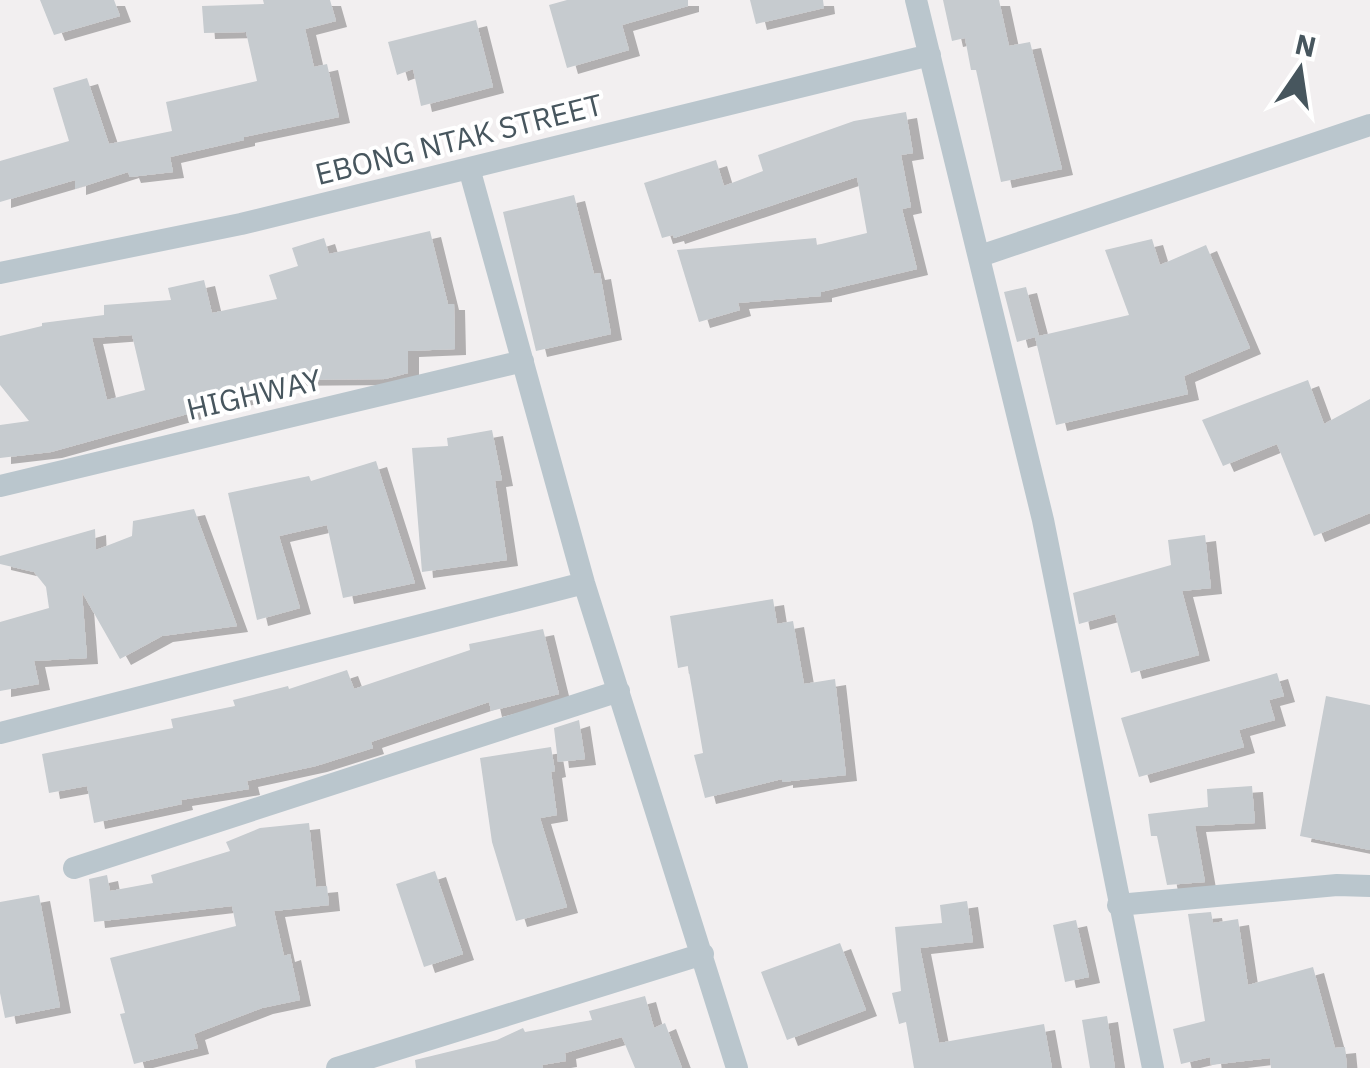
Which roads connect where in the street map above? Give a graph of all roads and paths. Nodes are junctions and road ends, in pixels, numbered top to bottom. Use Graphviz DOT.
graph roads {
  1 [pos="916,0"];
  2 [pos="930,55"];
  3 [pos="1370,125"];
  4 [pos="468,168"];
  5 [pos="980,256"];
  6 [pos="0,273"];
  7 [pos="523,361"];
  8 [pos="0,486"];
  9 [pos="584,583"];
  10 [pos="619,691"];
  11 [pos="0,733"];
  12 [pos="74,868"];
  13 [pos="1370,886"];
  14 [pos="1118,905"];
  15 [pos="703,954"];
  16 [pos="337,1068"];
  17 [pos="737,1068"];
  18 [pos="1153,1068"];
  1 -- 2 [label="street"];
  2 -- 4 [label="street, EBONG NTAK STREET"];
  2 -- 5 [label="street"];
  3 -- 5 [label="street"];
  4 -- 6 [label="street, EBONG NTAK STREET"];
  4 -- 7 [label="street"];
  5 -- 14 [label="street"];
  7 -- 8 [label="street, HIGHWAY"];
  7 -- 9 [label="street"];
  9 -- 10 [label="street"];
  9 -- 11 [label="street"];
  10 -- 12 [label="street"];
  10 -- 15 [label="street"];
  13 -- 14 [label="street"];
  14 -- 18 [label="street"];
  15 -- 16 [label="street"];
  15 -- 17 [label="street"];
}
